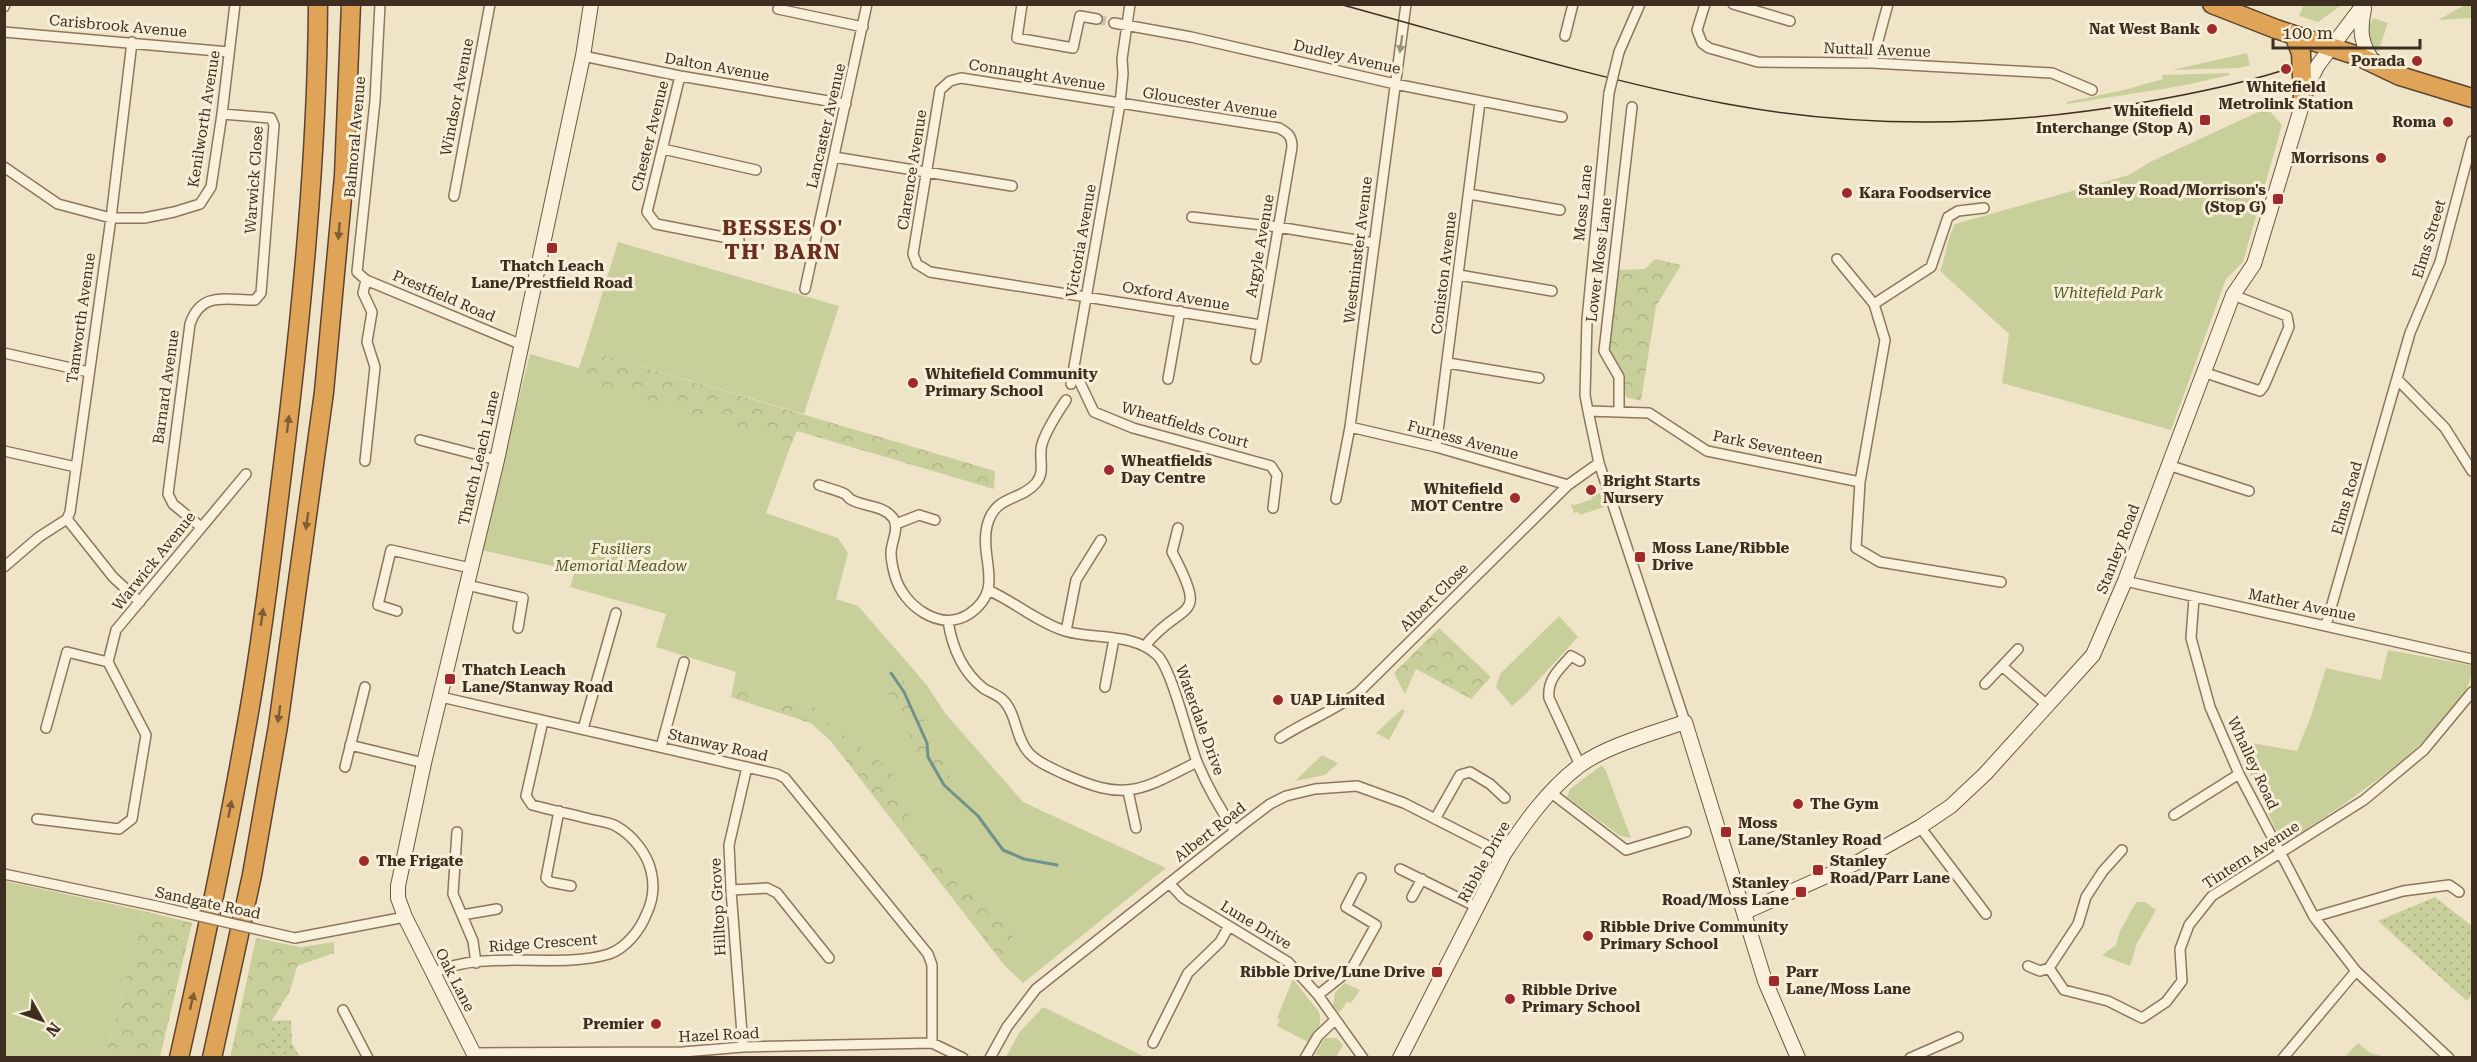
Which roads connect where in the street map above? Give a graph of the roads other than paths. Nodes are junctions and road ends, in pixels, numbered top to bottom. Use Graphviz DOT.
graph roads {
  1 [pos="235,4"];
  2 [pos="318,4"];
  3 [pos="351,4"];
  4 [pos="380,4"];
  5 [pos="490,4"];
  6 [pos="591,4"];
  7 [pos="867,4"];
  8 [pos="1022,4"];
  9 [pos="1130,4"];
  10 [pos="1406,4"];
  11 [pos="1573,4"];
  12 [pos="1640,4"];
  13 [pos="1705,4"];
  14 [pos="1733,4"];
  15 [pos="1888,4"];
  16 [pos="2212,4"];
  17 [pos="2365,4"];
  18 [pos="778,9"];
  19 [pos="1785,17"];
  20 [pos="1097,20"];
  21 [pos="1114,23"];
  22 [pos="1127,25"];
  23 [pos="863,27"];
  24 [pos="4,32"];
  25 [pos="2294,35"];
  26 [pos="1565,36"];
  27 [pos="132,42"];
  28 [pos="2331,47"];
  29 [pos="229,52"];
  30 [pos="583,56"];
  31 [pos="1872,63"];
  32 [pos="2375,64"];
  33 [pos="680,76"];
  34 [pos="950,81"];
  35 [pos="2075,81"];
  36 [pos="1395,84"];
  37 [pos="2092,90"];
  38 [pos="2070,92"];
  39 [pos="2303,99"];
  40 [pos="2472,99"];
  41 [pos="1480,102"];
  42 [pos="846,104"];
  43 [pos="1120,104"];
  44 [pos="1632,107"];
  45 [pos="222,114"];
  46 [pos="1562,117"];
  47 [pos="1291,138"];
  48 [pos="2472,141"];
  49 [pos="663,149"];
  50 [pos="834,158"];
  51 [pos="4,167"];
  52 [pos="756,170"];
  53 [pos="928,172"];
  54 [pos="1012,186"];
  55 [pos="1469,194"];
  56 [pos="454,196"];
  57 [pos="1984,208"];
  58 [pos="1560,210"];
  59 [pos="1192,217"];
  60 [pos="111,218"];
  61 [pos="1278,227"];
  62 [pos="739,240"];
  63 [pos="1374,243"];
  64 [pos="1837,259"];
  65 [pos="920,267"];
  66 [pos="357,272"];
  67 [pos="1459,275"];
  68 [pos="366,280"];
  69 [pos="805,289"];
  70 [pos="1552,291"];
  71 [pos="261,293"];
  72 [pos="2233,295"];
  73 [pos="1087,296"];
  74 [pos="1874,304"];
  75 [pos="1180,311"];
  76 [pos="1261,325"];
  77 [pos="522,345"];
  78 [pos="4,353"];
  79 [pos="1256,359"];
  80 [pos="1448,363"];
  81 [pos="1074,369"];
  82 [pos="89,372"];
  83 [pos="2203,372"];
  84 [pos="1539,378"];
  85 [pos="1168,379"];
  86 [pos="2397,379"];
  87 [pos="1071,384"];
  88 [pos="1066,400"];
  89 [pos="1588,411"];
  90 [pos="1619,412"];
  91 [pos="1350,427"];
  92 [pos="420,440"];
  93 [pos="1436,447"];
  94 [pos="4,451"];
  95 [pos="497,460"];
  96 [pos="365,461"];
  97 [pos="1599,463"];
  98 [pos="2168,465"];
  99 [pos="76,467"];
  100 [pos="2472,471"];
  101 [pos="246,474"];
  102 [pos="1860,483"];
  103 [pos="819,485"];
  104 [pos="1568,485"];
  105 [pos="2250,491"];
  106 [pos="1336,499"];
  107 [pos="1273,508"];
  108 [pos="67,519"];
  109 [pos="935,520"];
  110 [pos="896,524"];
  111 [pos="201,527"];
  112 [pos="1178,528"];
  113 [pos="1101,540"];
  114 [pos="4,567"];
  115 [pos="470,568"];
  116 [pos="2125,581"];
  117 [pos="2001,582"];
  118 [pos="467,585"];
  119 [pos="988,590"];
  120 [pos="2194,598"];
  121 [pos="140,602"];
  122 [pos="397,611"];
  123 [pos="616,613"];
  124 [pos="948,621"];
  125 [pos="2326,625"];
  126 [pos="518,628"];
  127 [pos="1066,631"];
  128 [pos="1114,639"];
  129 [pos="1145,646"];
  130 [pos="2018,649"];
  131 [pos="2472,659"];
  132 [pos="1580,661"];
  133 [pos="108,662"];
  134 [pos="684,662"];
  135 [pos="2002,666"];
  136 [pos="1985,684"];
  137 [pos="365,687"];
  138 [pos="1105,687"];
  139 [pos="2472,692"];
  140 [pos="441,697"];
  141 [pos="2047,705"];
  142 [pos="543,721"];
  143 [pos="1685,722"];
  144 [pos="46,728"];
  145 [pos="583,729"];
  146 [pos="1280,738"];
  147 [pos="350,745"];
  148 [pos="661,747"];
  149 [pos="1197,762"];
  150 [pos="424,764"];
  151 [pos="1580,765"];
  152 [pos="345,767"];
  153 [pos="747,767"];
  154 [pos="2239,774"];
  155 [pos="1128,791"];
  156 [pos="1550,792"];
  157 [pos="1505,798"];
  158 [pos="559,812"];
  159 [pos="2175,815"];
  160 [pos="37,819"];
  161 [pos="1435,819"];
  162 [pos="1920,827"];
  163 [pos="1136,828"];
  164 [pos="1234,831"];
  165 [pos="457,832"];
  166 [pos="1686,832"];
  167 [pos="2122,850"];
  168 [pos="2280,853"];
  169 [pos="1504,854"];
  170 [pos="1400,869"];
  171 [pos="4,873"];
  172 [pos="1361,878"];
  173 [pos="1422,879"];
  174 [pos="1169,883"];
  175 [pos="571,886"];
  176 [pos="730,890"];
  177 [pos="2459,892"];
  178 [pos="1412,897"];
  179 [pos="1477,907"];
  180 [pos="497,909"];
  181 [pos="1744,912"];
  182 [pos="1986,914"];
  183 [pos="462,915"];
  184 [pos="405,917"];
  185 [pos="2314,917"];
  186 [pos="1230,926"];
  187 [pos="829,958"];
  188 [pos="476,963"];
  189 [pos="2028,966"];
  190 [pos="2049,968"];
  191 [pos="2356,971"];
  192 [pos="434,973"];
  193 [pos="1318,995"];
  194 [pos="343,1010"];
  195 [pos="1335,1020"];
  196 [pos="1958,1037"];
  197 [pos="932,1043"];
  198 [pos="1153,1043"];
  199 [pos="743,1047"];
  200 [pos="475,1055"];
  201 [pos="683,1055"];
  202 [pos="178,1058"];
  203 [pos="212,1058"];
  204 [pos="368,1058"];
  205 [pos="963,1058"];
  206 [pos="990,1058"];
  207 [pos="1305,1058"];
  208 [pos="1363,1058"];
  209 [pos="1400,1058"];
  210 [pos="1798,1058"];
  211 [pos="1910,1058"];
  212 [pos="2283,1058"];
  213 [pos="2449,1058"];
  1 -- 29 [label="street, Kenilworth Avenue"];
  202 -- 2 [label="highway, one-way"];
  3 -- 203 [label="highway, one-way"];
  4 -- 66 [label="street, Balmoral Avenue"];
  5 -- 56 [label="street, Windsor Avenue"];
  6 -- 30 [label="street, Thatch Leach Lane"];
  7 -- 23 [label="street, Lancaster Avenue"];
  8 -- 20 [label="street"];
  9 -- 22 [label="street, Victoria Avenue"];
  10 -- 36 [label="street, Westminster Avenue, one-way"];
  11 -- 26 [label="street"];
  12 -- 89 [label="street, Moss Lane, bridge"];
  13 -- 31 [label="street, Nuttall Avenue"];
  14 -- 19 [label="street"];
  15 -- 31 [label="street"];
  16 -- 25 [label="highway"];
  17 -- 28 [label="street, Stanley Road"];
  17 -- 32 [label="street"];
  18 -- 23 [label="street"];
  21 -- 22 [label="street, Dudley Avenue"];
  22 -- 36 [label="street, Dudley Avenue"];
  22 -- 43 [label="street, Victoria Avenue"];
  23 -- 42 [label="street, Lancaster Avenue"];
  24 -- 27 [label="street, Carisbrook Avenue"];
  25 -- 28 [label="highway"];
  25 -- 39 [label="highway"];
  27 -- 29 [label="street, Carisbrook Avenue"];
  27 -- 60 [label="street, Tamworth Avenue"];
  28 -- 32 [label="highway"];
  28 -- 39 [label="street, Stanley Road"];
  29 -- 45 [label="street, Kenilworth Avenue"];
  30 -- 33 [label="street, Dalton Avenue"];
  30 -- 77 [label="street, Thatch Leach Lane"];
  31 -- 35 [label="street, Nuttall Avenue"];
  32 -- 40 [label="highway"];
  33 -- 42 [label="street, Dalton Avenue"];
  33 -- 49 [label="street, Chester Avenue"];
  34 -- 43 [label="street, Connaught Avenue"];
  34 -- 53 [label="street, Clarence Avenue"];
  35 -- 37 [label="street, Nuttall Avenue"];
  35 -- 38 [label="street"];
  36 -- 41 [label="street, Dudley Avenue"];
  36 -- 63 [label="street, Westminster Avenue"];
  39 -- 72 [label="street, Stanley Road"];
  41 -- 46 [label="street, Dudley Avenue"];
  41 -- 55 [label="street, Coniston Avenue"];
  42 -- 50 [label="street, Lancaster Avenue"];
  43 -- 47 [label="street, Gloucester Avenue"];
  43 -- 73 [label="street, Victoria Avenue"];
  44 -- 90 [label="street, Lower Moss Lane"];
  45 -- 60 [label="street, Kenilworth Avenue"];
  45 -- 71 [label="street, Warwick Close"];
  47 -- 61 [label="street, Argyle Avenue"];
  48 -- 86 [label="street, Elms Street"];
  49 -- 52 [label="street"];
  49 -- 62 [label="street, Chester Avenue"];
  50 -- 53 [label="street"];
  50 -- 69 [label="street, Lancaster Avenue"];
  51 -- 60 [label="street, Kenilworth Avenue"];
  53 -- 54 [label="street"];
  53 -- 65 [label="street, Clarence Avenue"];
  55 -- 58 [label="street"];
  55 -- 67 [label="street, Coniston Avenue"];
  57 -- 74 [label="street"];
  59 -- 61 [label="street"];
  60 -- 82 [label="street, Tamworth Avenue"];
  61 -- 63 [label="street"];
  61 -- 76 [label="street, Argyle Avenue"];
  63 -- 91 [label="street, Westminster Avenue"];
  64 -- 74 [label="street"];
  65 -- 73 [label="street, Oxford Avenue"];
  66 -- 68 [label="street, Prestfield Road"];
  67 -- 70 [label="street"];
  67 -- 80 [label="street, Coniston Avenue"];
  68 -- 77 [label="street, Prestfield Road"];
  68 -- 96 [label="street"];
  71 -- 111 [label="street, Barnard Avenue"];
  72 -- 83 [label="street, Stanley Road"];
  72 -- 83 [label="street"];
  73 -- 75 [label="street, Oxford Avenue"];
  73 -- 81 [label="street, Victoria Avenue"];
  74 -- 102 [label="street"];
  75 -- 76 [label="street, Oxford Avenue"];
  75 -- 85 [label="street"];
  76 -- 79 [label="street, Argyle Avenue"];
  77 -- 95 [label="street, Thatch Leach Lane"];
  78 -- 82 [label="street"];
  80 -- 84 [label="street"];
  80 -- 93 [label="street, Coniston Avenue"];
  81 -- 87 [label="street, Victoria Avenue"];
  81 -- 107 [label="street, Wheatfields Court"];
  82 -- 99 [label="street, Tamworth Avenue"];
  83 -- 98 [label="street, Stanley Road"];
  86 -- 100 [label="street"];
  86 -- 125 [label="street, Elms Road"];
  88 -- 119 [label="street"];
  89 -- 90 [label="street, Park Seventeen"];
  89 -- 97 [label="street"];
  90 -- 102 [label="street, Park Seventeen"];
  91 -- 93 [label="street, Furness Avenue"];
  91 -- 106 [label="street, Westminster Avenue"];
  92 -- 95 [label="street"];
  93 -- 104 [label="street, Furness Avenue"];
  94 -- 99 [label="street"];
  95 -- 115 [label="street, Thatch Leach Lane"];
  97 -- 104 [label="street, Albert Close"];
  97 -- 143 [label="street"];
  98 -- 105 [label="street"];
  98 -- 116 [label="street, Stanley Road"];
  99 -- 108 [label="street, Tamworth Avenue"];
  101 -- 111 [label="street, Warwick Avenue"];
  102 -- 117 [label="street"];
  103 -- 110 [label="street"];
  104 -- 146 [label="street, Albert Close"];
  108 -- 114 [label="street"];
  108 -- 121 [label="street"];
  109 -- 110 [label="street"];
  110 -- 124 [label="street"];
  111 -- 121 [label="street, Warwick Avenue"];
  112 -- 129 [label="street"];
  113 -- 127 [label="street"];
  115 -- 118 [label="street, Thatch Leach Lane"];
  115 -- 122 [label="street"];
  116 -- 120 [label="street, Mather Avenue"];
  116 -- 141 [label="street, Stanley Road"];
  118 -- 126 [label="street"];
  118 -- 140 [label="street, Thatch Leach Lane"];
  119 -- 124 [label="street"];
  119 -- 127 [label="street"];
  120 -- 125 [label="street, Mather Avenue"];
  120 -- 154 [label="street, Whalley Road"];
  121 -- 133 [label="street, Warwick Avenue"];
  123 -- 145 [label="street"];
  124 -- 155 [label="street"];
  125 -- 131 [label="street, Mather Avenue"];
  127 -- 128 [label="street"];
  128 -- 129 [label="street"];
  128 -- 138 [label="street"];
  129 -- 149 [label="street, Waterdale Drive"];
  130 -- 135 [label="street"];
  132 -- 151 [label="street"];
  133 -- 144 [label="street"];
  133 -- 160 [label="street"];
  134 -- 148 [label="street"];
  135 -- 136 [label="street"];
  135 -- 141 [label="street"];
  137 -- 147 [label="street"];
  139 -- 168 [label="street, Tintern Avenue"];
  140 -- 142 [label="street, Stanway Road"];
  140 -- 150 [label="street, Thatch Leach Lane"];
  141 -- 162 [label="street, Stanley Road"];
  142 -- 145 [label="street, Stanway Road"];
  142 -- 158 [label="street, Ridge Crescent"];
  143 -- 151 [label="street, Ribble Drive"];
  143 -- 181 [label="street"];
  145 -- 148 [label="street, Stanway Road"];
  147 -- 150 [label="street"];
  147 -- 152 [label="street"];
  148 -- 153 [label="street, Stanway Road"];
  149 -- 155 [label="street"];
  149 -- 164 [label="street, Waterdale Drive"];
  150 -- 184 [label="street, Thatch Leach Lane"];
  151 -- 156 [label="street, Ribble Drive"];
  153 -- 176 [label="street, Hilltop Grove"];
  153 -- 197 [label="street, Stanway Road"];
  154 -- 159 [label="street"];
  154 -- 168 [label="street, Whalley Road"];
  155 -- 163 [label="street"];
  156 -- 166 [label="street"];
  156 -- 169 [label="street, Ribble Drive"];
  157 -- 161 [label="street"];
  158 -- 175 [label="street"];
  158 -- 188 [label="street, Ridge Crescent"];
  161 -- 164 [label="street, Albert Road"];
  161 -- 169 [label="street, Albert Road"];
  162 -- 181 [label="street, Stanley Road"];
  162 -- 182 [label="street"];
  164 -- 174 [label="street, Albert Road"];
  165 -- 183 [label="street"];
  167 -- 190 [label="street"];
  168 -- 185 [label="street, Whalley Road"];
  168 -- 190 [label="street, Tintern Avenue"];
  169 -- 179 [label="street, Ribble Drive"];
  170 -- 173 [label="street"];
  171 -- 184 [label="street, Sandgate Road, bridge"];
  172 -- 193 [label="street"];
  173 -- 178 [label="street"];
  173 -- 179 [label="street"];
  174 -- 186 [label="street, Lune Drive"];
  174 -- 206 [label="street, Albert Road"];
  176 -- 187 [label="street"];
  176 -- 199 [label="street, Hilltop Grove"];
  177 -- 185 [label="street"];
  179 -- 209 [label="street, Ribble Drive"];
  180 -- 183 [label="street"];
  181 -- 210 [label="street"];
  183 -- 188 [label="street"];
  184 -- 192 [label="street, Oak Lane"];
  185 -- 191 [label="street, Whalley Road"];
  186 -- 193 [label="street, Lune Drive"];
  186 -- 198 [label="street"];
  188 -- 192 [label="street, Ridge Crescent"];
  189 -- 190 [label="street"];
  191 -- 212 [label="street"];
  191 -- 213 [label="street, Whalley Road"];
  192 -- 200 [label="street, Oak Lane"];
  193 -- 195 [label="street, Lune Drive"];
  194 -- 204 [label="street"];
  195 -- 207 [label="street"];
  195 -- 208 [label="street, Lune Drive"];
  196 -- 211 [label="street"];
  197 -- 199 [label="street, Hazel Road"];
  197 -- 205 [label="street, Hazel Road"];
  199 -- 201 [label="street, Hazel Road"];
  200 -- 201 [label="street, Hazel Road"];
}
